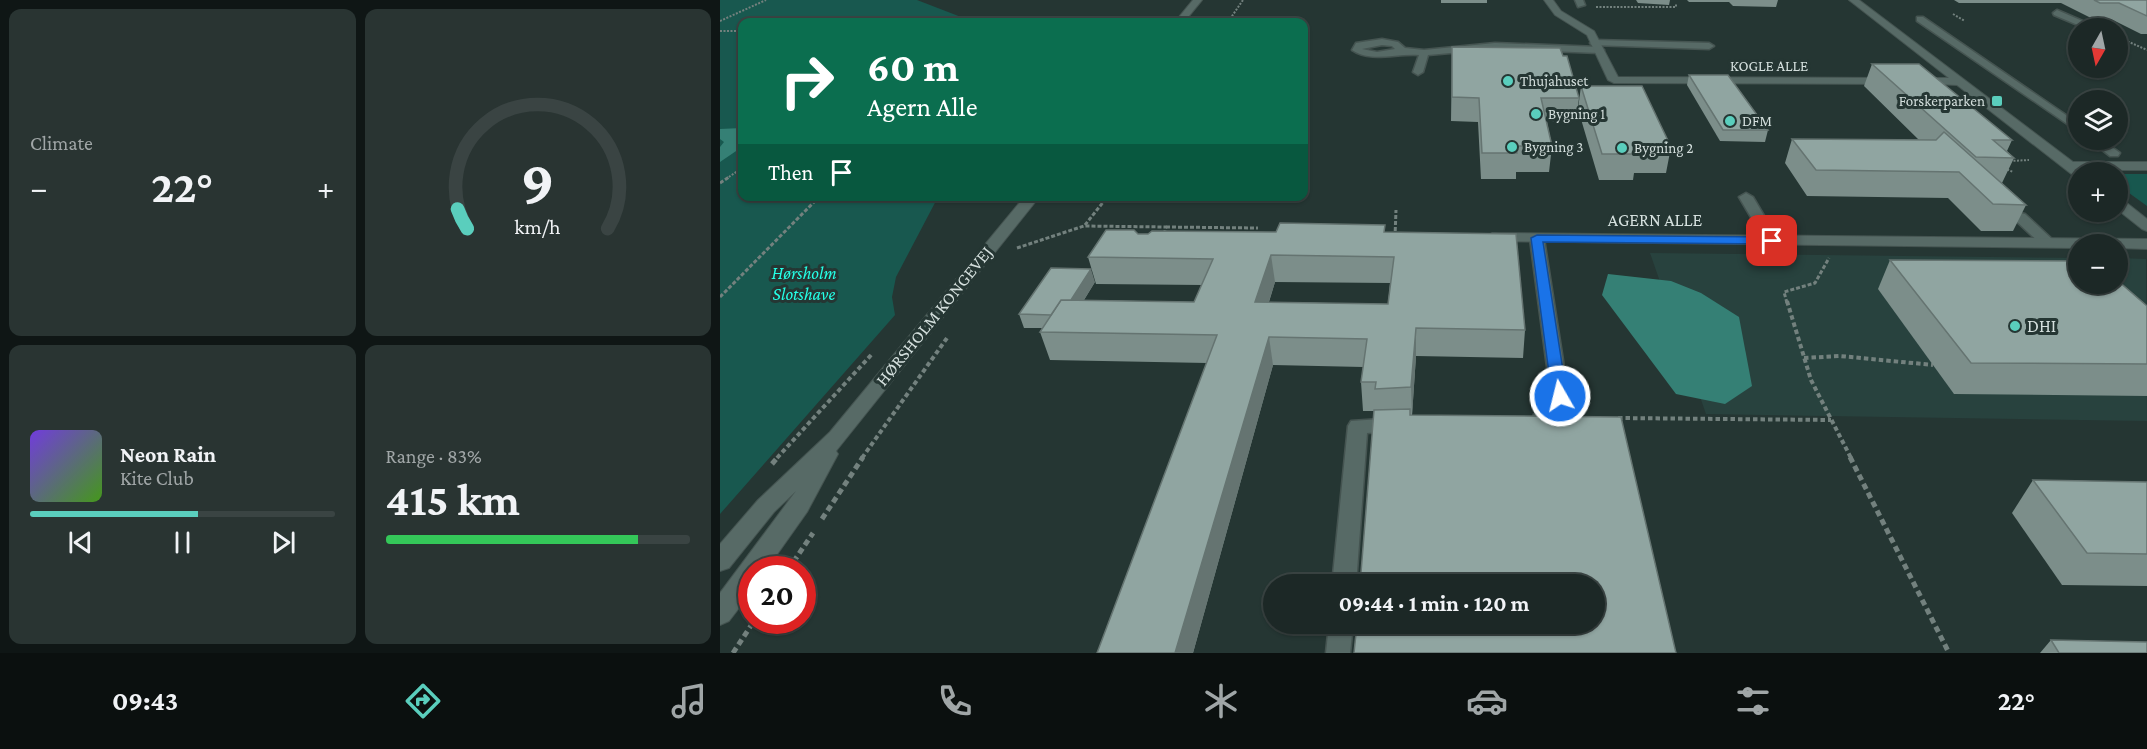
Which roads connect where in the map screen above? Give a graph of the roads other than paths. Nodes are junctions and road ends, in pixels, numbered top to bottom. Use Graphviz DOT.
graph roads {
  1 [pos="1197,0"];
  2 [pos="1548,0"];
  3 [pos="1853,0"];
  4 [pos="2057,13"];
  5 [pos="1182,18"];
  6 [pos="2068,18"];
  7 [pos="1920,19"];
  8 [pos="1597,46"];
  9 [pos="1709,46"];
  10 [pos="1402,51"];
  11 [pos="1424,52"];
  12 [pos="1418,72"];
  13 [pos="1960,82"];
  14 [pos="2068,121"];
  15 [pos="2110,150"];
  16 [pos="2114,153"];
  17 [pos="2068,164"];
  18 [pos="2128,166"];
  19 [pos="2147,166"];
  20 [pos="1746,197"];
  21 [pos="1029,201"];
  22 [pos="2128,211"];
  23 [pos="2020,217"];
  24 [pos="2147,226"];
  25 [pos="1478,238"];
  26 [pos="1537,238"];
  27 [pos="1772,241"];
  28 [pos="2048,243"];
  29 [pos="2147,244"];
  30 [pos="1517,420"];
  31 [pos="1415,424"];
  32 [pos="837,437"];
  33 [pos="762,556"];
  34 [pos="720,561"];
  35 [pos="1345,574"];
  36 [pos="738,589"];
  37 [pos="720,614"];
  38 [pos="1340,634"];
  39 [pos="1338,653"];
  1 -- 5 [label="street"];
  2 -- 8 [label="street, KOGLE ALLE"];
  3 -- 13 [label="street"];
  4 -- 6 [label="lane"];
  7 -- 14 [label="lane"];
  8 -- 9 [label="lane"];
  8 -- 11 [label="lane"];
  8 -- 13 [label="street, KOGLE ALLE"];
  10 -- 11 [label="lane"];
  11 -- 12 [label="lane"];
  13 -- 17 [label="street"];
  15 -- 16 [label="lane"];
  18 -- 19 [label="street"];
  20 -- 27 [label="lane"];
  21 -- 32 [label="street, HØRSHOLM KONGEVEJ"];
  22 -- 24 [label="street"];
  23 -- 28 [label="lane"];
  25 -- 26 [label="street, AGERN ALLE"];
  26 -- 27 [label="street, AGERN ALLE"];
  26 -- 30 [label="lane"];
  27 -- 28 [label="street, AGERN ALLE"];
  28 -- 29 [label="street, AGERN ALLE"];
  31 -- 35 [label="lane"];
  32 -- 33 [label="street, HØRSHOLM KONGEVEJ"];
  32 -- 34 [label="street, HØRSHOLM KONGEVEJ"];
  36 -- 37 [label="street, HØRSHOLM KONGEVEJ"];
  38 -- 39 [label="lane"];
}
